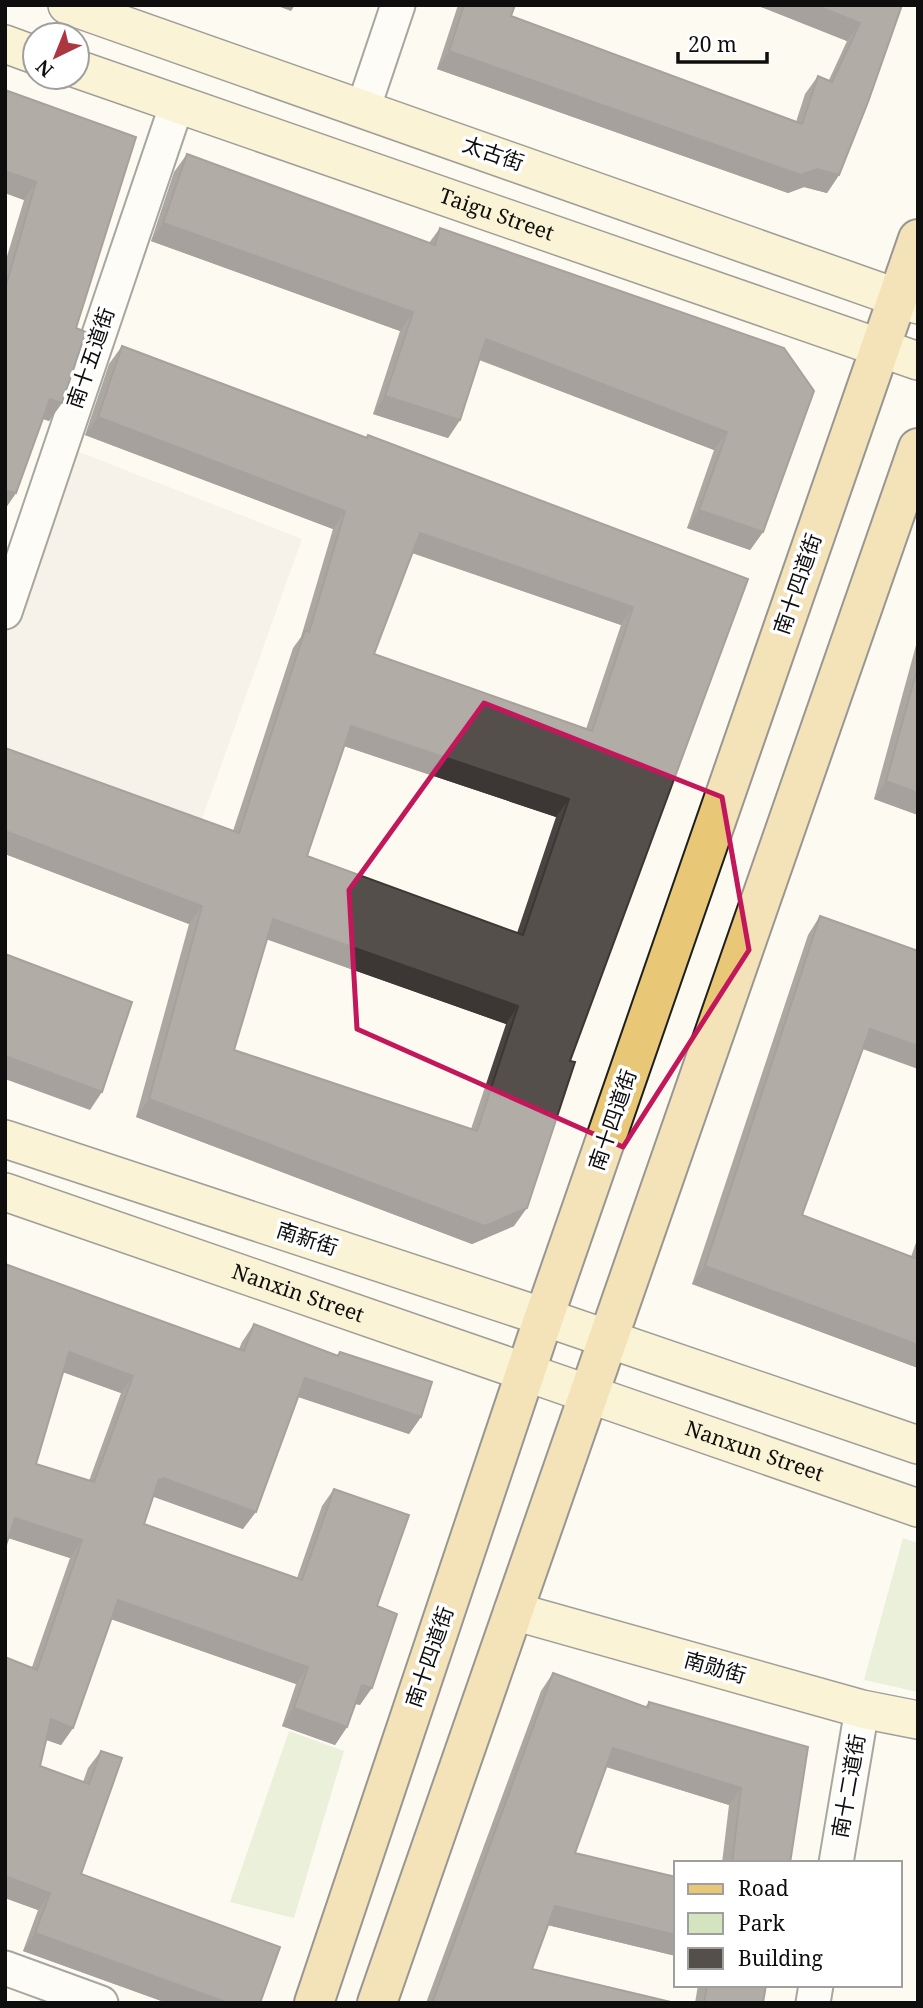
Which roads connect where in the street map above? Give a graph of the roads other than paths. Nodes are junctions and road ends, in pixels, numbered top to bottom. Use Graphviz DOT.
graph roads {
  1 [pos="68,5"];
  2 [pos="398,5"];
  3 [pos="91,74"];
  4 [pos="177,104"];
  5 [pos="363,109"];
  6 [pos="918,239"];
  7 [pos="908,301"];
  8 [pos="880,348"];
  9 [pos="918,361"];
  10 [pos="918,448"];
  11 [pos="5,612"];
  12 [pos="5,1139"];
  13 [pos="5,1192"];
  14 [pos="544,1317"];
  15 [pos="609,1339"];
  16 [pos="526,1372"];
  17 [pos="590,1394"];
  18 [pos="918,1445"];
  19 [pos="918,1508"];
  20 [pos="513,1611"];
  21 [pos="862,1709"];
  22 [pos="918,1720"];
  23 [pos="836,1861"];
  24 [pos="5,1968"];
  25 [pos="101,2003"];
  26 [pos="314,2003"];
  27 [pos="377,2003"];
  1 -- 5 [label="main road, 太古街"];
  2 -- 5 [label="street"];
  3 -- 4 [label="main road, Taigu Street"];
  4 -- 8 [label="main road, Taigu Street"];
  4 -- 11 [label="street, 南十五道街"];
  5 -- 7 [label="main road, 太古街"];
  6 -- 7 [label="main road, 南十四道街"];
  7 -- 8 [label="main road, 南十四道街"];
  8 -- 9 [label="main road, Taigu Street"];
  8 -- 14 [label="main road, 南十四道街"];
  10 -- 15 [label="main road"];
  12 -- 14 [label="main road, 南新街"];
  13 -- 16 [label="main road, Nanxin Street"];
  14 -- 15 [label="main road, 南新街"];
  14 -- 16 [label="main road, 南十四道街"];
  15 -- 17 [label="main road"];
  15 -- 18 [label="main road"];
  16 -- 17 [label="main road, Nanxin Street"];
  16 -- 26 [label="main road, 南十四道街"];
  17 -- 19 [label="main road, Nanxun Street"];
  17 -- 20 [label="main road"];
  20 -- 21 [label="main road, 南勋街"];
  20 -- 27 [label="main road"];
  21 -- 22 [label="main road, 南勋街"];
  21 -- 23 [label="street, 南十二道街"];
  24 -- 25 [label="street"];
}
